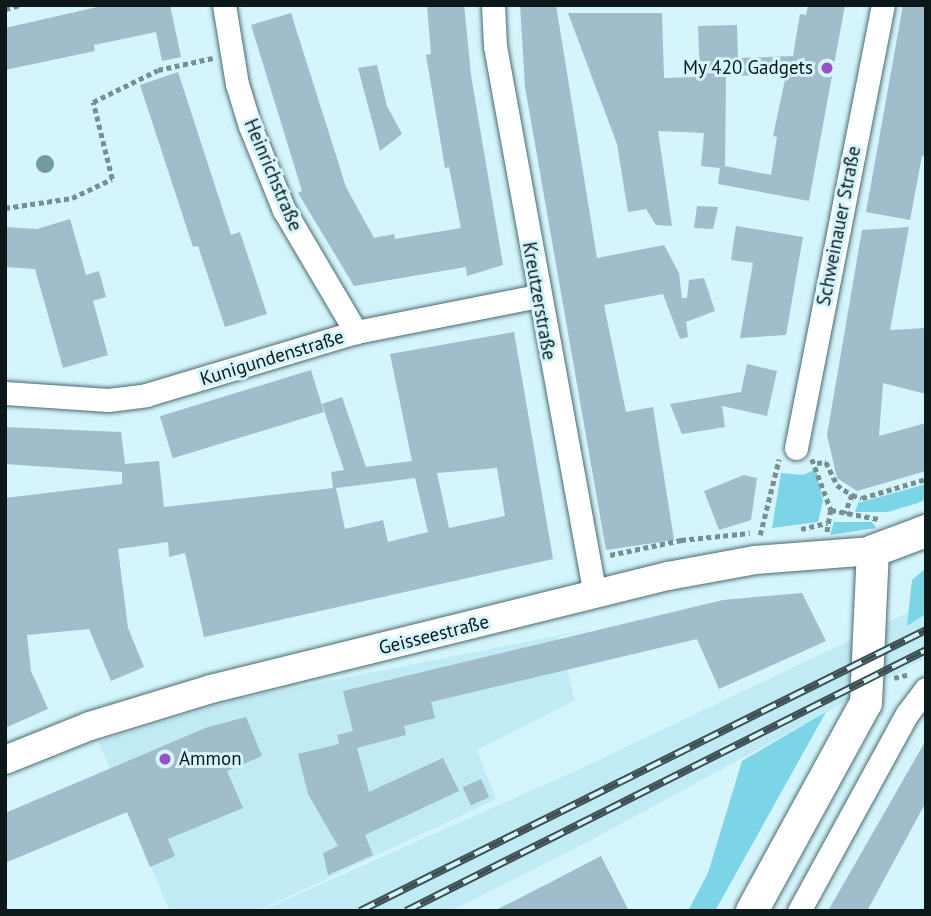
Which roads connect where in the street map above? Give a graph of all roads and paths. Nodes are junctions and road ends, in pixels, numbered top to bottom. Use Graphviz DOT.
graph roads {
  1 [pos="20,5"];
  2 [pos="223,5"];
  3 [pos="493,5"];
  4 [pos="883,5"];
  5 [pos="5,9"];
  6 [pos="231,55"];
  7 [pos="5,208"];
  8 [pos="538,296"];
  9 [pos="356,332"];
  10 [pos="5,393"];
  11 [pos="796,448"];
  12 [pos="817,463"];
  13 [pos="926,479"];
  14 [pos="852,495"];
  15 [pos="831,510"];
  16 [pos="845,514"];
  17 [pos="880,519"];
  18 [pos="926,531"];
  19 [pos="761,533"];
  20 [pos="873,551"];
  21 [pos="827,555"];
  22 [pos="755,560"];
  23 [pos="587,561"];
  24 [pos="595,595"];
  25 [pos="926,689"];
  26 [pos="5,760"];
  27 [pos="752,911"];
  28 [pos="799,911"];
  1 -- 5 [label="path"];
  2 -- 6 [label="street, Heinrichstraße"];
  3 -- 8 [label="street, Kreutzerstraße"];
  4 -- 11 [label="street, Schweinauer Straße"];
  6 -- 7 [label="path"];
  6 -- 9 [label="street, Heinrichstraße"];
  8 -- 9 [label="street, Kunigundenstraße"];
  8 -- 23 [label="street, Kreutzerstraße"];
  9 -- 10 [label="street, Kunigundenstraße"];
  11 -- 12 [label="path"];
  11 -- 19 [label="path"];
  12 -- 14 [label="path"];
  12 -- 15 [label="path"];
  13 -- 14 [label="path"];
  14 -- 16 [label="path"];
  15 -- 16 [label="path"];
  15 -- 21 [label="path"];
  16 -- 17 [label="path"];
  18 -- 20 [label="main road"];
  19 -- 22 [label="path"];
  19 -- 23 [label="path"];
  20 -- 21 [label="street, Geisseestraße"];
  20 -- 27 [label="main road"];
  21 -- 22 [label="street, Geisseestraße"];
  22 -- 24 [label="street, Geisseestraße"];
  23 -- 24 [label="street, Kreutzerstraße"];
  24 -- 26 [label="street, Geisseestraße"];
  25 -- 28 [label="street"];
}
